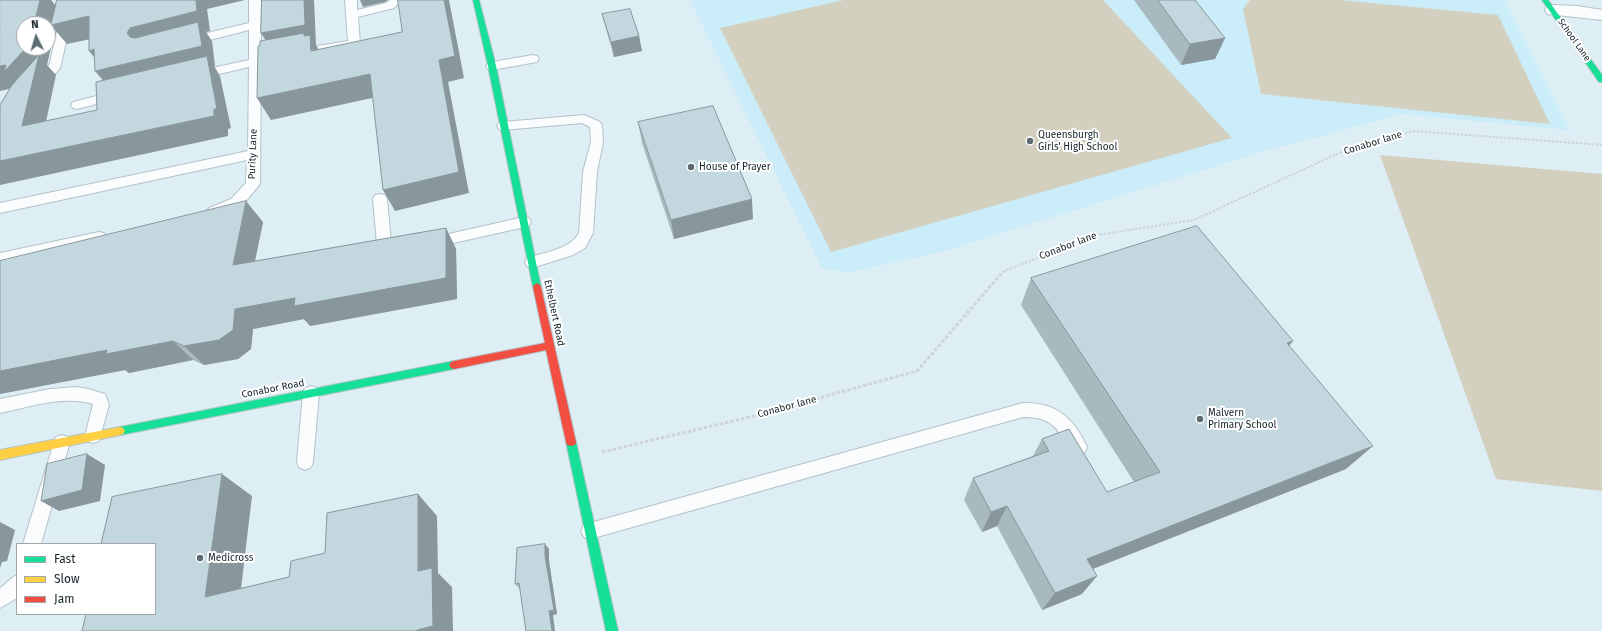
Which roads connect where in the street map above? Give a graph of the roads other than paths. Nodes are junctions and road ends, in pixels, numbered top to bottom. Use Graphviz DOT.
graph roads {
  1 [pos="70,0"];
  2 [pos="255,0"];
  3 [pos="351,0"];
  4 [pos="396,0"];
  5 [pos="476,0"];
  6 [pos="1549,5"];
  7 [pos="352,15"];
  8 [pos="1602,15"];
  9 [pos="255,26"];
  10 [pos="368,42"];
  11 [pos="354,43"];
  12 [pos="179,44"];
  13 [pos="533,59"];
  14 [pos="255,62"];
  15 [pos="492,66"];
  16 [pos="185,78"];
  17 [pos="1602,80"];
  18 [pos="32,92"];
  19 [pos="131,92"];
  20 [pos="77,105"];
  21 [pos="503,126"];
  22 [pos="254,154"];
  23 [pos="380,199"];
  24 [pos="0,208"];
  25 [pos="205,214"];
  26 [pos="524,222"];
  27 [pos="114,234"];
  28 [pos="0,259"];
  29 [pos="532,262"];
  30 [pos="550,346"];
  31 [pos="311,393"];
  32 [pos="0,406"];
  33 [pos="93,436"];
  34 [pos="62,442"];
  35 [pos="0,454"];
  36 [pos="1086,458"];
  37 [pos="305,462"];
  38 [pos="590,531"];
  39 [pos="32,543"];
  40 [pos="16,586"];
  41 [pos="0,599"];
  42 [pos="612,631"];
  1 -- 18 [label="lane"];
  2 -- 9 [label="lane, Purity Lane"];
  3 -- 7 [label="lane"];
  4 -- 7 [label="lane"];
  5 -- 15 [label="street, Ethelbert Road"];
  6 -- 8 [label="street"];
  6 -- 17 [label="street, School Lane"];
  7 -- 11 [label="lane"];
  9 -- 12 [label="lane"];
  9 -- 14 [label="lane, Purity Lane"];
  10 -- 11 [label="lane"];
  11 -- 14 [label="lane"];
  13 -- 15 [label="lane"];
  14 -- 16 [label="lane"];
  14 -- 22 [label="lane, Purity Lane"];
  15 -- 21 [label="street, Ethelbert Road"];
  19 -- 20 [label="lane"];
  21 -- 26 [label="street, Ethelbert Road"];
  21 -- 29 [label="lane"];
  22 -- 24 [label="lane"];
  22 -- 25 [label="lane, Purity Lane"];
  23 -- 26 [label="lane"];
  26 -- 29 [label="street, Ethelbert Road"];
  27 -- 28 [label="lane"];
  29 -- 30 [label="street, Ethelbert Road"];
  30 -- 31 [label="street, Conabor Road"];
  30 -- 38 [label="street, Ethelbert Road"];
  31 -- 33 [label="street, Conabor Road"];
  31 -- 37 [label="lane"];
  32 -- 33 [label="lane"];
  33 -- 34 [label="street, Conabor Road"];
  34 -- 35 [label="street, Conabor Road"];
  34 -- 39 [label="lane"];
  36 -- 38 [label="lane"];
  38 -- 42 [label="street, Ethelbert Road"];
  40 -- 41 [label="lane"];
}
